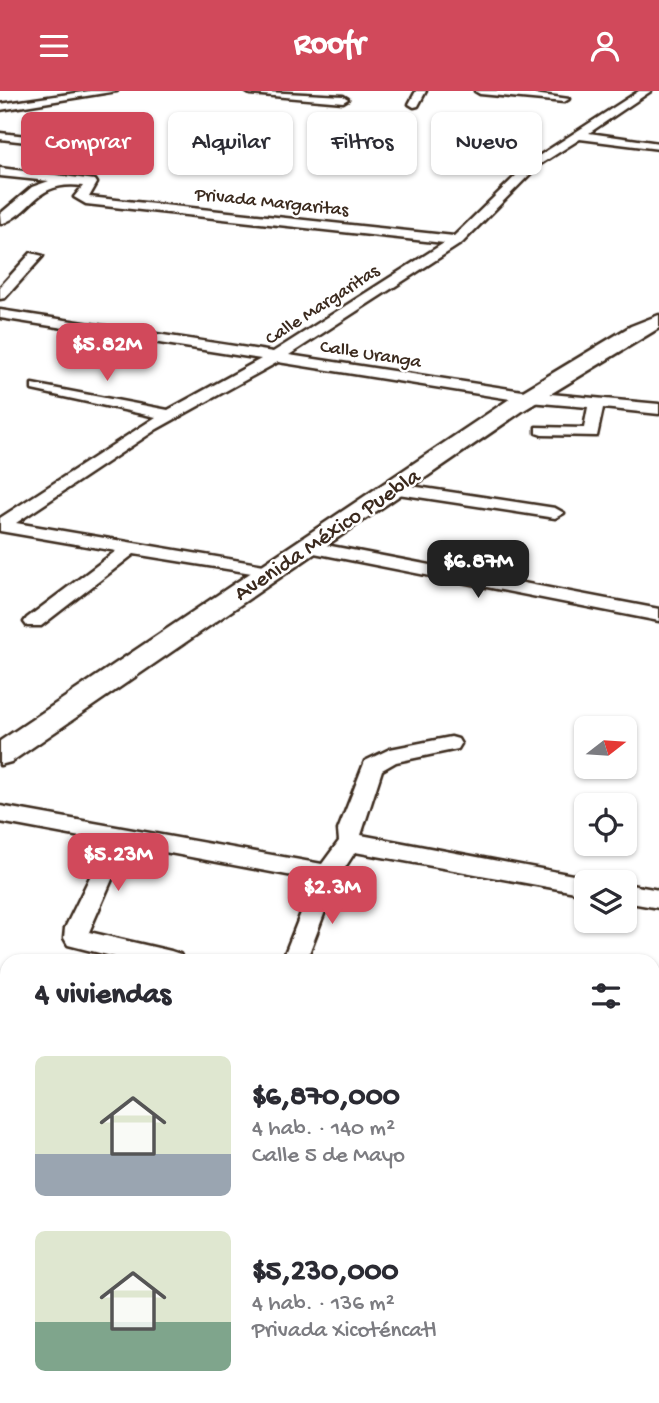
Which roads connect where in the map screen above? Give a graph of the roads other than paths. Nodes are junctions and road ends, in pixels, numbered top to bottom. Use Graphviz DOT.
graph roads {
  1 [pos="25,91"];
  2 [pos="112,91"];
  3 [pos="250,91"];
  4 [pos="421,91"];
  5 [pos="646,91"];
  6 [pos="482,94"];
  7 [pos="343,99"];
  8 [pos="565,99"];
  9 [pos="414,104"];
  10 [pos="0,107"];
  11 [pos="9,118"];
  12 [pos="578,135"];
  13 [pos="0,136"];
  14 [pos="21,138"];
  15 [pos="659,146"];
  16 [pos="0,172"];
  17 [pos="64,179"];
  18 [pos="1,220"];
  19 [pos="457,240"];
  20 [pos="36,256"];
  21 [pos="0,295"];
  22 [pos="0,314"];
  23 [pos="659,321"];
  24 [pos="276,357"];
  25 [pos="37,387"];
  26 [pos="528,397"];
  27 [pos="596,403"];
  28 [pos="659,409"];
  29 [pos="170,415"];
  30 [pos="542,430"];
  31 [pos="391,488"];
  32 [pos="555,513"];
  33 [pos="0,526"];
  34 [pos="305,546"];
  35 [pos="131,547"];
  36 [pos="270,571"];
  37 [pos="659,615"];
  38 [pos="34,622"];
  39 [pos="451,744"];
  40 [pos="0,755"];
  41 [pos="0,814"];
  42 [pos="120,837"];
  43 [pos="350,844"];
  44 [pos="329,874"];
  45 [pos="574,883"];
  46 [pos="637,895"];
  47 [pos="659,899"];
  48 [pos="142,954"];
  49 [pos="297,954"];
  1 -- 11 [label="street"];
  2 -- 11 [label="street"];
  3 -- 7 [label="street"];
  4 -- 9 [label="street"];
  5 -- 12 [label="street, Calle Margaritas"];
  6 -- 8 [label="street"];
  10 -- 11 [label="street"];
  12 -- 15 [label="street"];
  12 -- 19 [label="street, Calle Margaritas"];
  13 -- 14 [label="street"];
  16 -- 17 [label="street"];
  17 -- 18 [label="street"];
  17 -- 19 [label="street, Privada Margaritas"];
  19 -- 24 [label="street, Calle Margaritas"];
  20 -- 21 [label="street"];
  22 -- 24 [label="street, Calle Uranga"];
  23 -- 26 [label="main road, Avenida México Puebla"];
  24 -- 26 [label="street, Calle Uranga"];
  24 -- 29 [label="street, Calle Margaritas"];
  25 -- 29 [label="street"];
  26 -- 27 [label="street, Calle Uranga"];
  26 -- 31 [label="main road, Avenida México Puebla"];
  27 -- 28 [label="street, Calle Uranga"];
  27 -- 30 [label="street"];
  29 -- 33 [label="street, Calle Margaritas"];
  31 -- 32 [label="street"];
  31 -- 34 [label="main road, Avenida México Puebla"];
  33 -- 35 [label="street"];
  34 -- 36 [label="main road, Avenida México Puebla"];
  34 -- 37 [label="street"];
  35 -- 36 [label="street"];
  35 -- 38 [label="street"];
  36 -- 40 [label="main road, Avenida México Puebla"];
  39 -- 43 [label="street"];
  41 -- 42 [label="street"];
  42 -- 44 [label="street"];
  42 -- 48 [label="street"];
  43 -- 44 [label="street"];
  43 -- 45 [label="street"];
  44 -- 49 [label="street"];
  46 -- 47 [label="street"];
}
